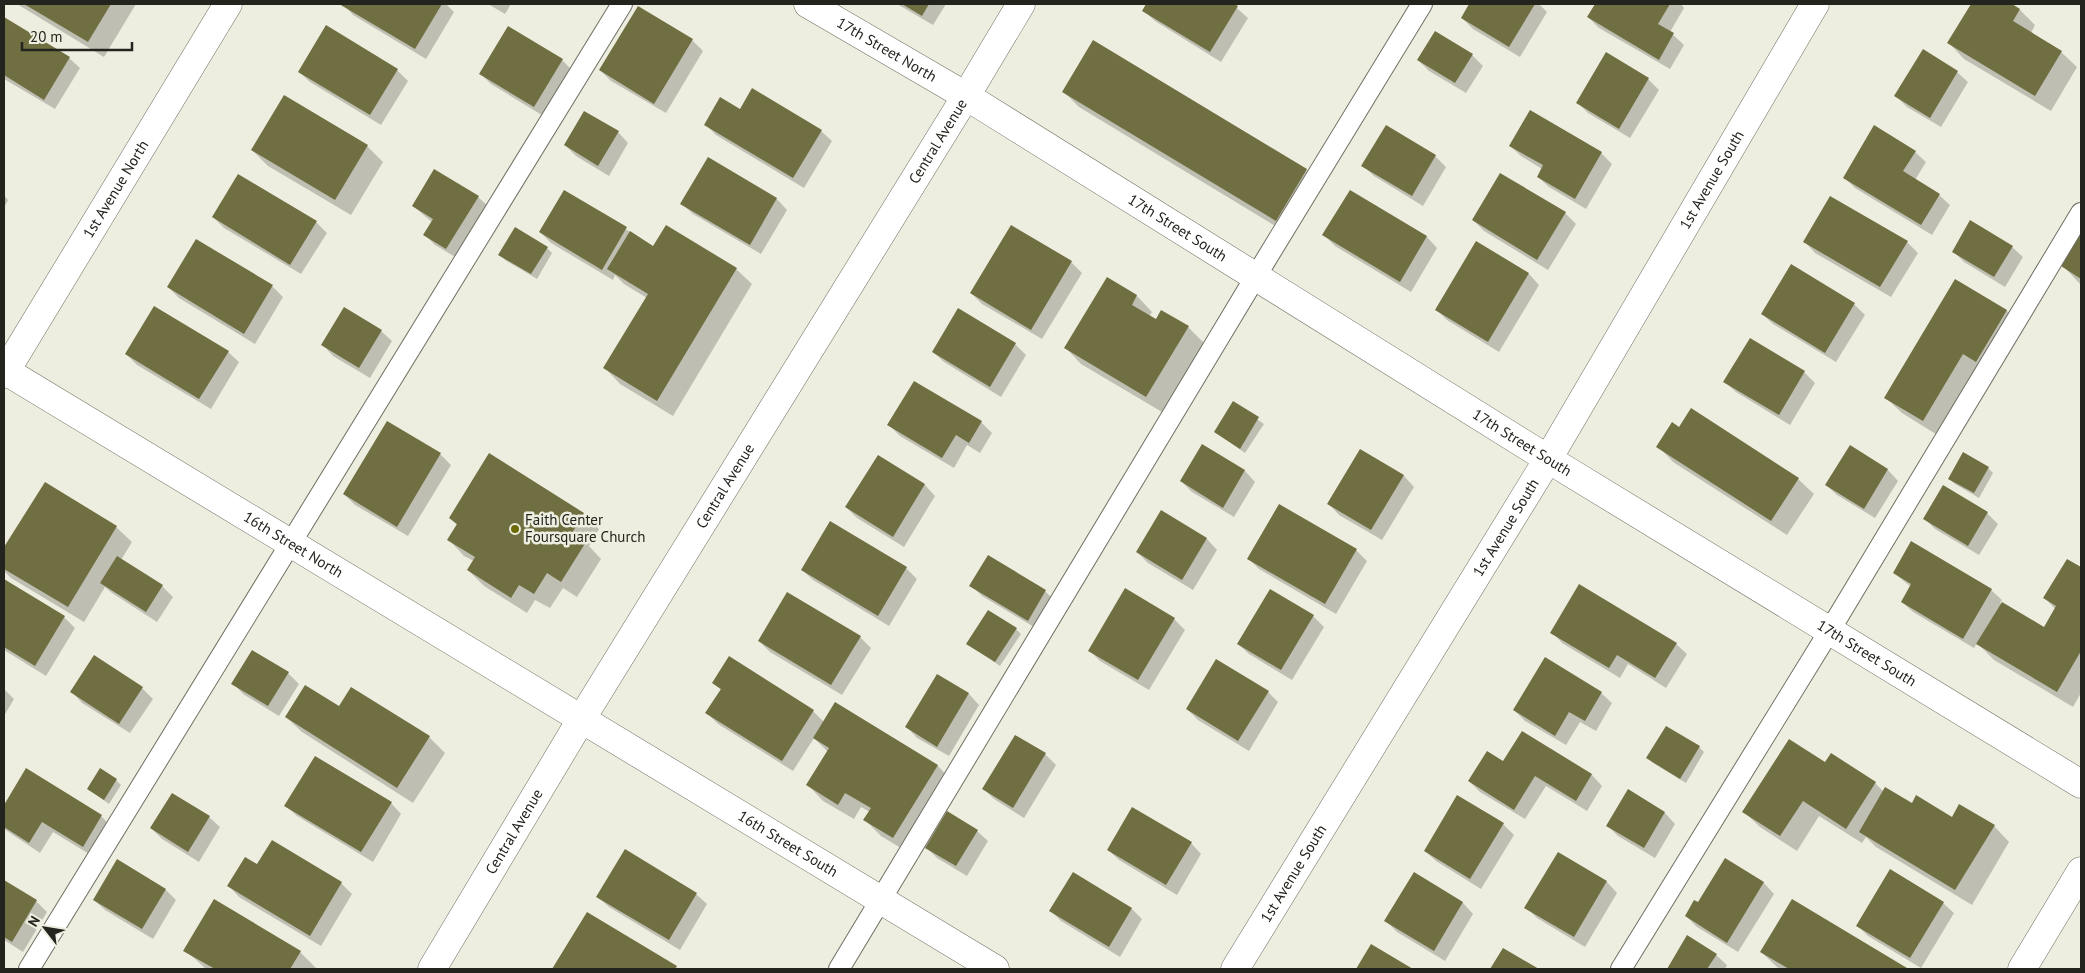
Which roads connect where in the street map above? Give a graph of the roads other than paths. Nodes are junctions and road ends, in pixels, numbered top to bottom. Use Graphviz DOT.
graph roads {
  1 [pos="228,4"];
  2 [pos="622,4"];
  3 [pos="808,4"];
  4 [pos="1021,4"];
  5 [pos="1422,4"];
  6 [pos="1815,4"];
  7 [pos="966,96"];
  8 [pos="2081,213"];
  9 [pos="1256,276"];
  10 [pos="4,372"];
  11 [pos="1548,459"];
  12 [pos="290,542"];
  13 [pos="1830,630"];
  14 [pos="582,718"];
  15 [pos="2081,784"];
  16 [pos="2081,871"];
  17 [pos="882,900"];
  18 [pos="29,969"];
  19 [pos="432,969"];
  20 [pos="840,969"];
  21 [pos="995,969"];
  22 [pos="1235,969"];
  23 [pos="1621,969"];
  24 [pos="2022,969"];
  1 -- 10 [label="street, 1st Avenue North"];
  2 -- 12 [label="lane"];
  3 -- 7 [label="street, 17th Street North"];
  4 -- 7 [label="street, Central Avenue"];
  5 -- 9 [label="lane"];
  6 -- 11 [label="street, 1st Avenue South"];
  7 -- 9 [label="street, 17th Street South"];
  7 -- 14 [label="street, Central Avenue"];
  8 -- 13 [label="lane"];
  9 -- 11 [label="street, 17th Street South"];
  9 -- 17 [label="lane"];
  10 -- 12 [label="street, 16th Street North"];
  11 -- 13 [label="street, 17th Street South"];
  11 -- 22 [label="street, 1st Avenue South"];
  12 -- 14 [label="street, 16th Street North"];
  12 -- 18 [label="lane"];
  13 -- 15 [label="street, 17th Street South"];
  13 -- 23 [label="lane"];
  14 -- 17 [label="street, 16th Street South"];
  14 -- 19 [label="street, Central Avenue"];
  16 -- 24 [label="street"];
  17 -- 20 [label="lane"];
  17 -- 21 [label="street, 16th Street South"];
}
